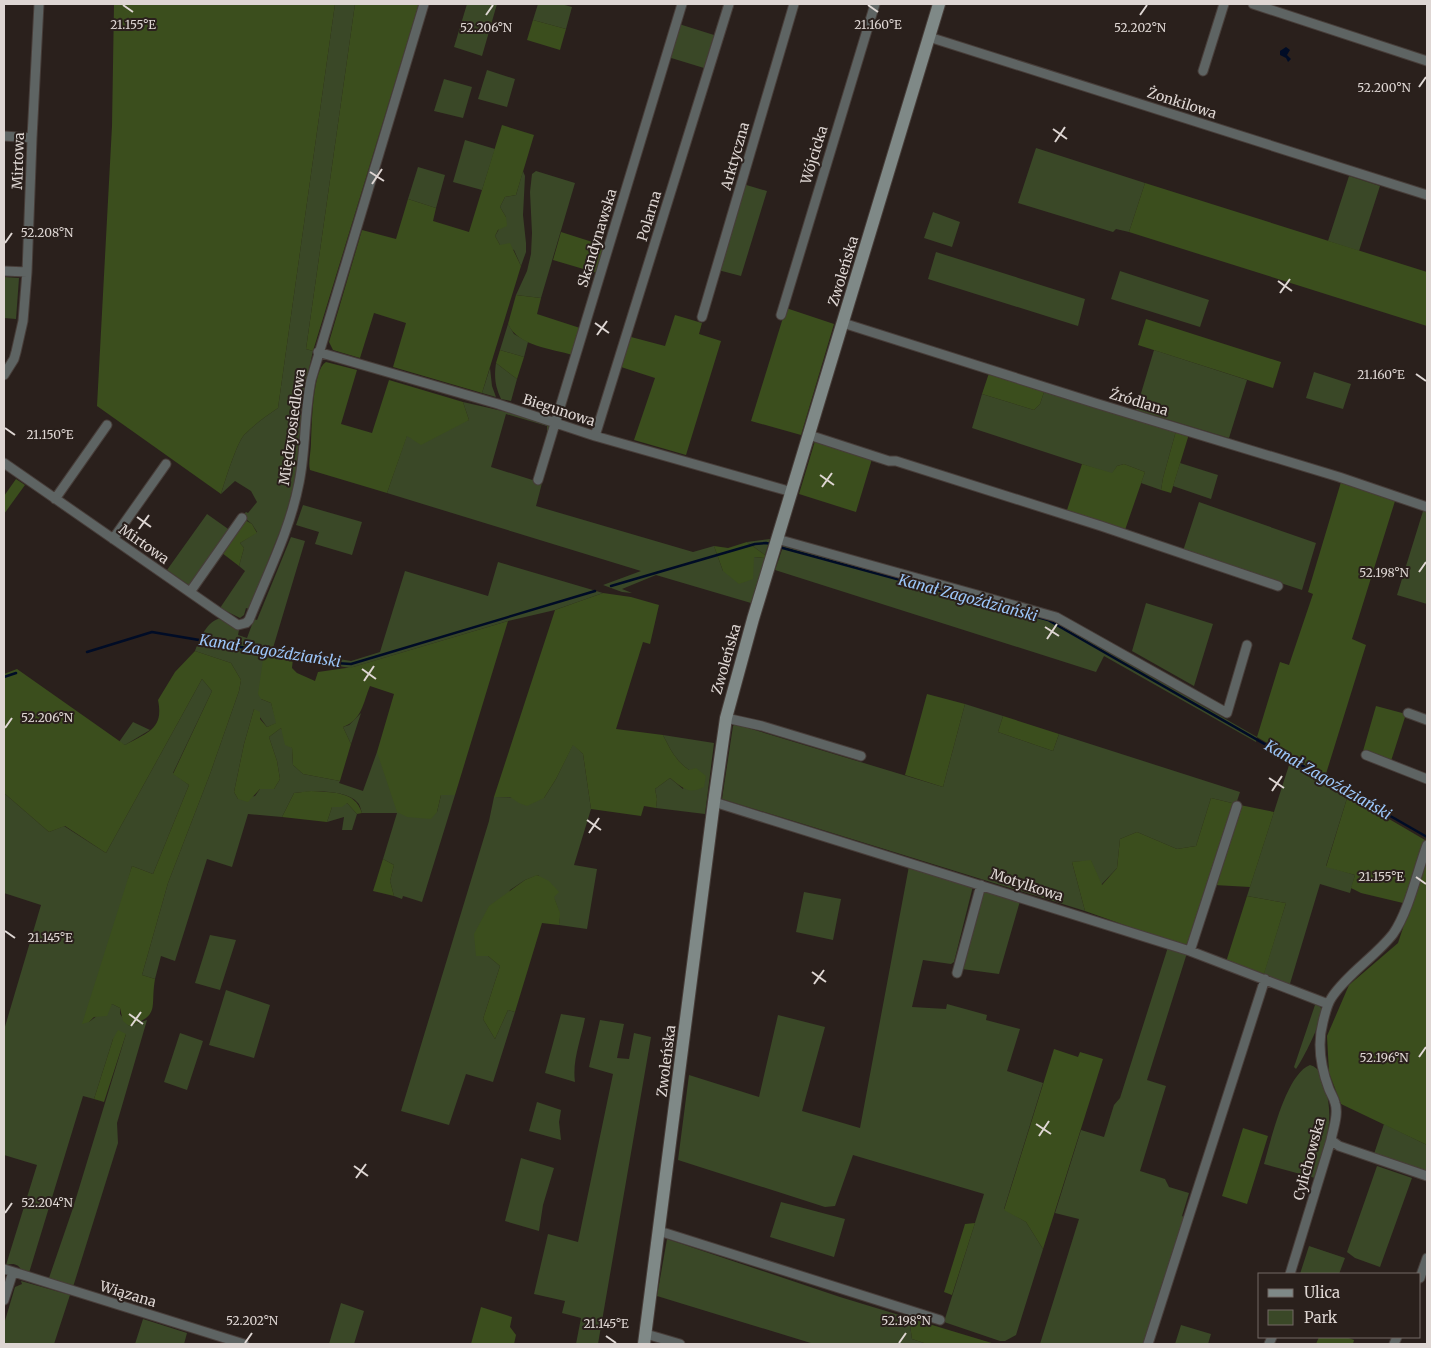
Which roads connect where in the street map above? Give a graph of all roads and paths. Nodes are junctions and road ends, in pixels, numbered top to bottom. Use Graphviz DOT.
graph roads {
  1 [pos="40,4"];
  2 [pos="424,4"];
  3 [pos="682,4"];
  4 [pos="730,4"];
  5 [pos="794,4"];
  6 [pos="875,4"];
  7 [pos="939,4"];
  8 [pos="1224,4"];
  9 [pos="1253,4"];
  10 [pos="929,37"];
  11 [pos="1427,61"];
  12 [pos="1203,71"];
  13 [pos="4,136"];
  14 [pos="32,138"];
  15 [pos="1427,195"];
  16 [pos="4,271"];
  17 [pos="27,272"];
  18 [pos="781,315"];
  19 [pos="702,317"];
  20 [pos="843,323"];
  21 [pos="318,352"];
  22 [pos="4,375"];
  23 [pos="555,424"];
  24 [pos="107,425"];
  25 [pos="809,435"];
  26 [pos="595,436"];
  27 [pos="4,463"];
  28 [pos="166,464"];
  29 [pos="538,480"];
  30 [pos="792,492"];
  31 [pos="55,499"];
  32 [pos="1427,507"];
  33 [pos="242,518"];
  34 [pos="113,539"];
  35 [pos="776,544"];
  36 [pos="1278,586"];
  37 [pos="190,592"];
  38 [pos="246,623"];
  39 [pos="1247,645"];
  40 [pos="1408,713"];
  41 [pos="726,718"];
  42 [pos="1427,720"];
  43 [pos="1366,755"];
  44 [pos="861,756"];
  45 [pos="1427,779"];
  46 [pos="714,802"];
  47 [pos="1237,806"];
  48 [pos="1427,845"];
  49 [pos="981,885"];
  50 [pos="1190,951"];
  51 [pos="958,973"];
  52 [pos="1265,979"];
  53 [pos="1328,1004"];
  54 [pos="1331,1140"];
  55 [pos="1427,1176"];
  56 [pos="659,1231"];
  57 [pos="1427,1258"];
  58 [pos="8,1271"];
  59 [pos="1290,1273"];
  60 [pos="1421,1275"];
  61 [pos="4,1300"];
  62 [pos="940,1320"];
  63 [pos="645,1339"];
  64 [pos="244,1344"];
  65 [pos="680,1344"];
  66 [pos="1148,1344"];
  1 -- 14 [label="street, Mirtowa"];
  2 -- 21 [label="street, Międzyosiedlowa"];
  3 -- 23 [label="street, Skandynawska"];
  4 -- 26 [label="street, Polarna"];
  5 -- 19 [label="street, Arktyczna"];
  6 -- 18 [label="street, Wójcicka"];
  7 -- 10 [label="street, Zwoleńska"];
  8 -- 12 [label="street"];
  9 -- 11 [label="street"];
  10 -- 15 [label="street, Żonkilowa"];
  10 -- 20 [label="street, Zwoleńska"];
  13 -- 14 [label="street"];
  14 -- 17 [label="street, Mirtowa"];
  16 -- 17 [label="street"];
  17 -- 22 [label="street, Mirtowa"];
  20 -- 25 [label="street, Zwoleńska"];
  20 -- 32 [label="street, Źródlana"];
  21 -- 23 [label="street, Biegunowa"];
  21 -- 38 [label="street, Międzyosiedlowa"];
  23 -- 26 [label="street, Biegunowa"];
  23 -- 29 [label="street, Skandynawska"];
  24 -- 31 [label="street"];
  25 -- 30 [label="street, Zwoleńska"];
  25 -- 36 [label="street"];
  26 -- 30 [label="street, Biegunowa"];
  27 -- 31 [label="street, Mirtowa"];
  28 -- 34 [label="street"];
  30 -- 35 [label="street, Zwoleńska"];
  31 -- 34 [label="street, Mirtowa"];
  33 -- 37 [label="street"];
  34 -- 37 [label="street, Mirtowa"];
  35 -- 39 [label="street"];
  35 -- 41 [label="street, Zwoleńska"];
  37 -- 38 [label="street, Mirtowa"];
  40 -- 42 [label="street"];
  41 -- 44 [label="street"];
  41 -- 46 [label="street, Zwoleńska"];
  43 -- 45 [label="street"];
  46 -- 49 [label="street, Motylkowa"];
  46 -- 56 [label="street, Zwoleńska"];
  47 -- 50 [label="street"];
  48 -- 53 [label="street, Cylichowska"];
  49 -- 50 [label="street, Motylkowa"];
  49 -- 51 [label="street"];
  50 -- 52 [label="street, Motylkowa"];
  52 -- 53 [label="street, Motylkowa"];
  52 -- 66 [label="street"];
  53 -- 54 [label="street, Cylichowska"];
  54 -- 55 [label="street"];
  54 -- 59 [label="street, Cylichowska"];
  56 -- 62 [label="street"];
  56 -- 63 [label="street, Zwoleńska"];
  57 -- 60 [label="street"];
  58 -- 61 [label="street"];
  58 -- 64 [label="street, Wiązana"];
  63 -- 65 [label="street"];
}
